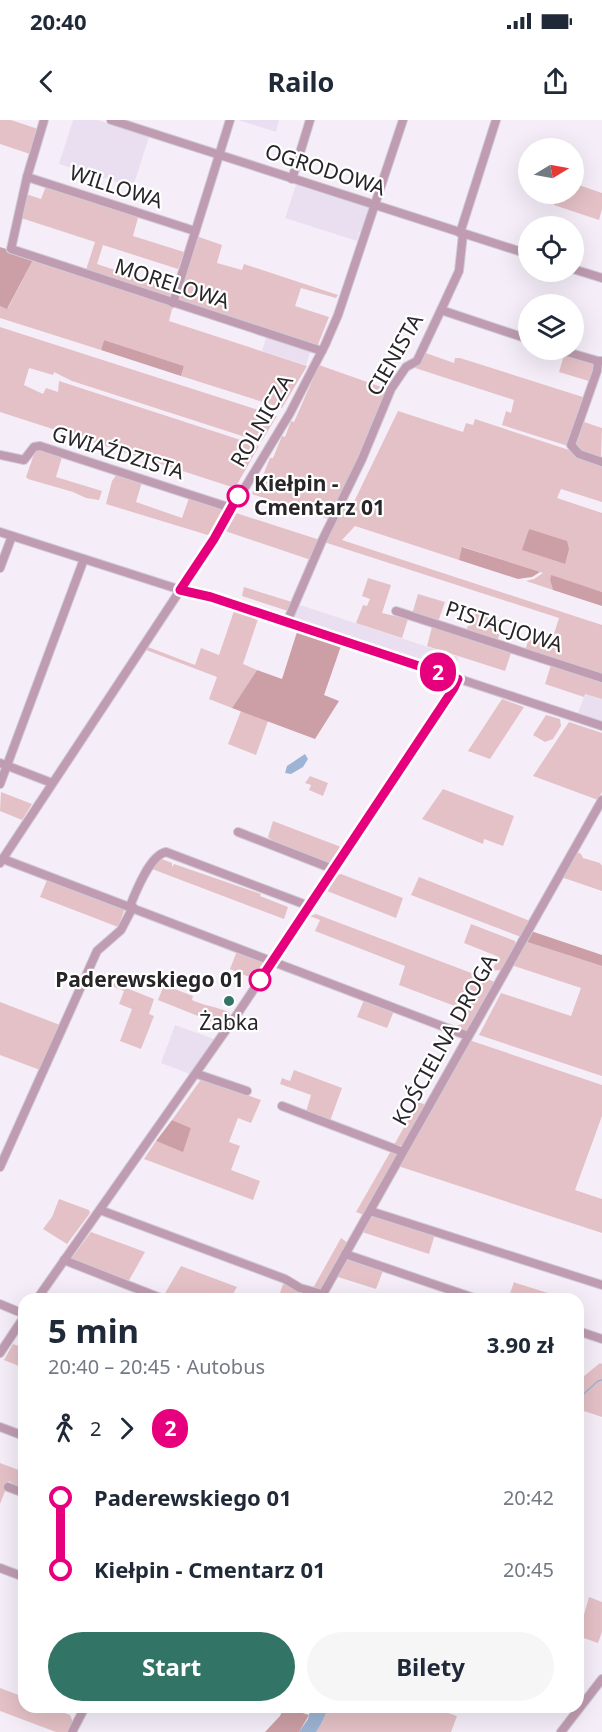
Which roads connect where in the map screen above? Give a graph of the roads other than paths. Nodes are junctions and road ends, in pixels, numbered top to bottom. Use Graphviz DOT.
graph roads {
  1 [pos="44,120"];
  2 [pos="111,120"];
  3 [pos="230,120"];
  4 [pos="310,120"];
  5 [pos="403,120"];
  6 [pos="496,120"];
  7 [pos="219,155"];
  8 [pos="27,177"];
  9 [pos="292,179"];
  10 [pos="375,205"];
  11 [pos="195,231"];
  12 [pos="462,233"];
  13 [pos="518,251"];
  14 [pos="584,272"];
  15 [pos="602,278"];
  16 [pos="173,303"];
  17 [pos="441,310"];
  18 [pos="518,336"];
  19 [pos="322,351"];
  20 [pos="584,357"];
  21 [pos="600,361"];
  22 [pos="0,455"];
  23 [pos="602,462"];
  24 [pos="231,508"];
  25 [pos="0,532"];
  26 [pos="12,536"];
  27 [pos="84,559"];
  28 [pos="0,568"];
  29 [pos="180,590"];
  30 [pos="396,611"];
  31 [pos="287,622"];
  32 [pos="602,678"];
  33 [pos="458,679"];
  34 [pos="602,726"];
  35 [pos="3,764"];
  36 [pos="52,783"];
  37 [pos="0,784"];
  38 [pos="601,802"];
  39 [pos="238,832"];
  40 [pos="2,861"];
  41 [pos="333,870"];
  42 [pos="131,906"];
  43 [pos="309,906"];
  44 [pos="273,960"];
  45 [pos="468,1036"];
  46 [pos="197,1074"];
  47 [pos="248,1091"];
  48 [pos="282,1106"];
  49 [pos="403,1152"];
  50 [pos="0,1167"];
  51 [pos="100,1210"];
  52 [pos="370,1211"];
  53 [pos="345,1254"];
  54 [pos="64,1260"];
  55 [pos="602,1285"];
  56 [pos="41,1293"];
  57 [pos="148,1293"];
  58 [pos="313,1293"];
  59 [pos="323,1293"];
  60 [pos="459,1293"];
  61 [pos="0,1304"];
  62 [pos="18,1313"];
  63 [pos="18,1325"];
  64 [pos="584,1333"];
  65 [pos="602,1339"];
  66 [pos="0,1353"];
  67 [pos="0,1427"];
  68 [pos="18,1434"];
  69 [pos="8,1487"];
  70 [pos="18,1491"];
  71 [pos="0,1568"];
  72 [pos="18,1575"];
  73 [pos="602,1679"];
  74 [pos="598,1690"];
  75 [pos="584,1706"];
  76 [pos="82,1713"];
  77 [pos="578,1713"];
  78 [pos="72,1732"];
  79 [pos="561,1732"];
  1 -- 8 [label="street"];
  2 -- 7 [label="street, OGRODOWA"];
  3 -- 7 [label="street"];
  4 -- 9 [label="street"];
  5 -- 10 [label="street, ROLNICZA"];
  6 -- 12 [label="street, CIENISTA"];
  7 -- 9 [label="street, OGRODOWA"];
  7 -- 11 [label="street"];
  8 -- 11 [label="street, WILLOWA"];
  8 -- 16 [label="street, MORELOWA"];
  9 -- 10 [label="street, OGRODOWA"];
  10 -- 12 [label="street, OGRODOWA"];
  10 -- 19 [label="street, ROLNICZA"];
  11 -- 16 [label="street"];
  12 -- 13 [label="street, OGRODOWA"];
  12 -- 17 [label="street, CIENISTA"];
  14 -- 15 [label="street"];
  16 -- 19 [label="street, MORELOWA"];
  17 -- 18 [label="street"];
  17 -- 31 [label="street, CIENISTA"];
  19 -- 24 [label="street, ROLNICZA"];
  20 -- 21 [label="street"];
  21 -- 23 [label="street"];
  22 -- 24 [label="street, GWIAŹDZISTA"];
  24 -- 29 [label="street, ROLNICZA"];
  25 -- 26 [label="street"];
  26 -- 27 [label="street"];
  26 -- 28 [label="street"];
  27 -- 29 [label="street"];
  27 -- 35 [label="street"];
  29 -- 31 [label="street"];
  29 -- 36 [label="street, ROLNICZA"];
  30 -- 32 [label="street, PISTACJOWA"];
  31 -- 33 [label="street"];
  33 -- 34 [label="street"];
  33 -- 41 [label="street"];
  35 -- 36 [label="street"];
  35 -- 37 [label="street"];
  36 -- 40 [label="street, ROLNICZA"];
  38 -- 45 [label="street, KOŚCIELNA DROGA"];
  39 -- 41 [label="street"];
  40 -- 42 [label="street"];
  41 -- 43 [label="street"];
  42 -- 43 [label="street"];
  42 -- 44 [label="street"];
  42 -- 50 [label="street"];
  43 -- 44 [label="street"];
  44 -- 45 [label="street"];
  44 -- 46 [label="street"];
  45 -- 49 [label="street, KOŚCIELNA DROGA"];
  46 -- 47 [label="street"];
  46 -- 51 [label="street"];
  48 -- 49 [label="street"];
  49 -- 52 [label="street, KOŚCIELNA DROGA"];
  51 -- 54 [label="street"];
  51 -- 58 [label="street"];
  52 -- 53 [label="street, KOŚCIELNA DROGA"];
  52 -- 55 [label="street"];
  53 -- 59 [label="street, KOŚCIELNA DROGA"];
  53 -- 60 [label="street"];
  54 -- 56 [label="street"];
  54 -- 57 [label="street"];
  61 -- 62 [label="street"];
  63 -- 66 [label="street"];
  64 -- 65 [label="street"];
  67 -- 68 [label="street"];
  69 -- 70 [label="street"];
  71 -- 72 [label="street"];
  73 -- 74 [label="street"];
  74 -- 75 [label="street"];
  76 -- 78 [label="street"];
  77 -- 79 [label="street"];
}
